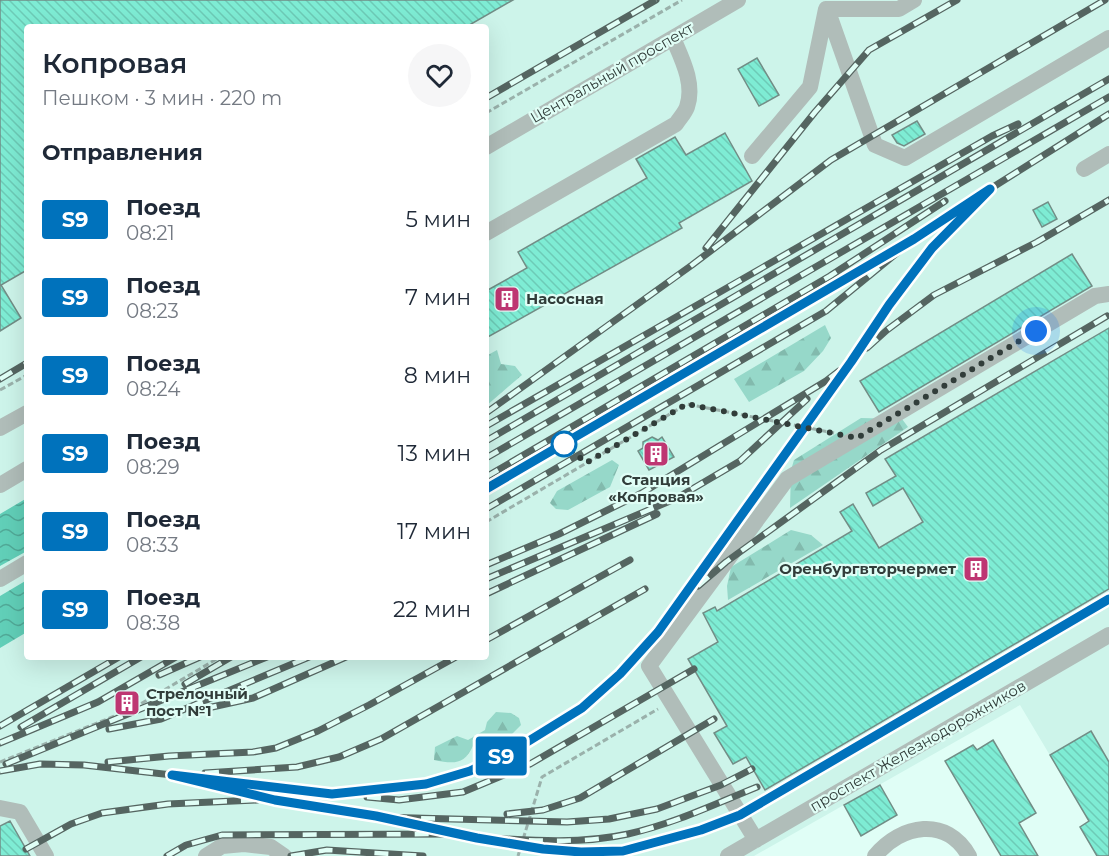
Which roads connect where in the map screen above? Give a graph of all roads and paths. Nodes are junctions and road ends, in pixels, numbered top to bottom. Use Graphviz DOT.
graph roads {
  1 [pos="682,0"];
  2 [pos="738,0"];
  3 [pos="914,0"];
  4 [pos="824,5"];
  5 [pos="673,38"];
  6 [pos="1109,38"];
  7 [pos="489,111"];
  8 [pos="489,145"];
  9 [pos="1109,154"];
  10 [pos="752,156"];
  11 [pos="1084,169"];
  12 [pos="489,231"];
  13 [pos="1109,294"];
  14 [pos="24,377"];
  15 [pos="0,390"];
  16 [pos="24,415"];
  17 [pos="0,428"];
  18 [pos="857,438"];
  19 [pos="24,471"];
  20 [pos="0,485"];
  21 [pos="489,520"];
  22 [pos="24,565"];
  23 [pos="0,579"];
  24 [pos="1109,635"];
  25 [pos="215,660"];
  26 [pos="670,702"];
  27 [pos="0,762"];
  28 [pos="0,808"];
  29 [pos="756,840"];
  30 [pos="46,856"];
  31 [pos="206,856"];
  32 [pos="284,856"];
  33 [pos="518,856"];
  34 [pos="728,856"];
  35 [pos="874,856"];
  36 [pos="969,856"];
  1 -- 7 [label="path"];
  2 -- 5 [label="street, Центральный проспект"];
  3 -- 4 [label="street"];
  4 -- 6 [label="street"];
  4 -- 10 [label="street"];
  5 -- 8 [label="street, Центральный проспект"];
  5 -- 12 [label="street"];
  9 -- 11 [label="street"];
  13 -- 18 [label="street"];
  14 -- 15 [label="path"];
  16 -- 17 [label="street"];
  18 -- 21 [label="path"];
  18 -- 26 [label="street"];
  19 -- 20 [label="street"];
  22 -- 23 [label="street"];
  24 -- 29 [label="street, проспект Железнодорожников"];
  25 -- 27 [label="path"];
  26 -- 29 [label="street"];
  26 -- 33 [label="path"];
  28 -- 30 [label="street"];
  29 -- 34 [label="street, проспект Железнодорожников"];
  31 -- 32 [label="street"];
  35 -- 36 [label="street"];
}
